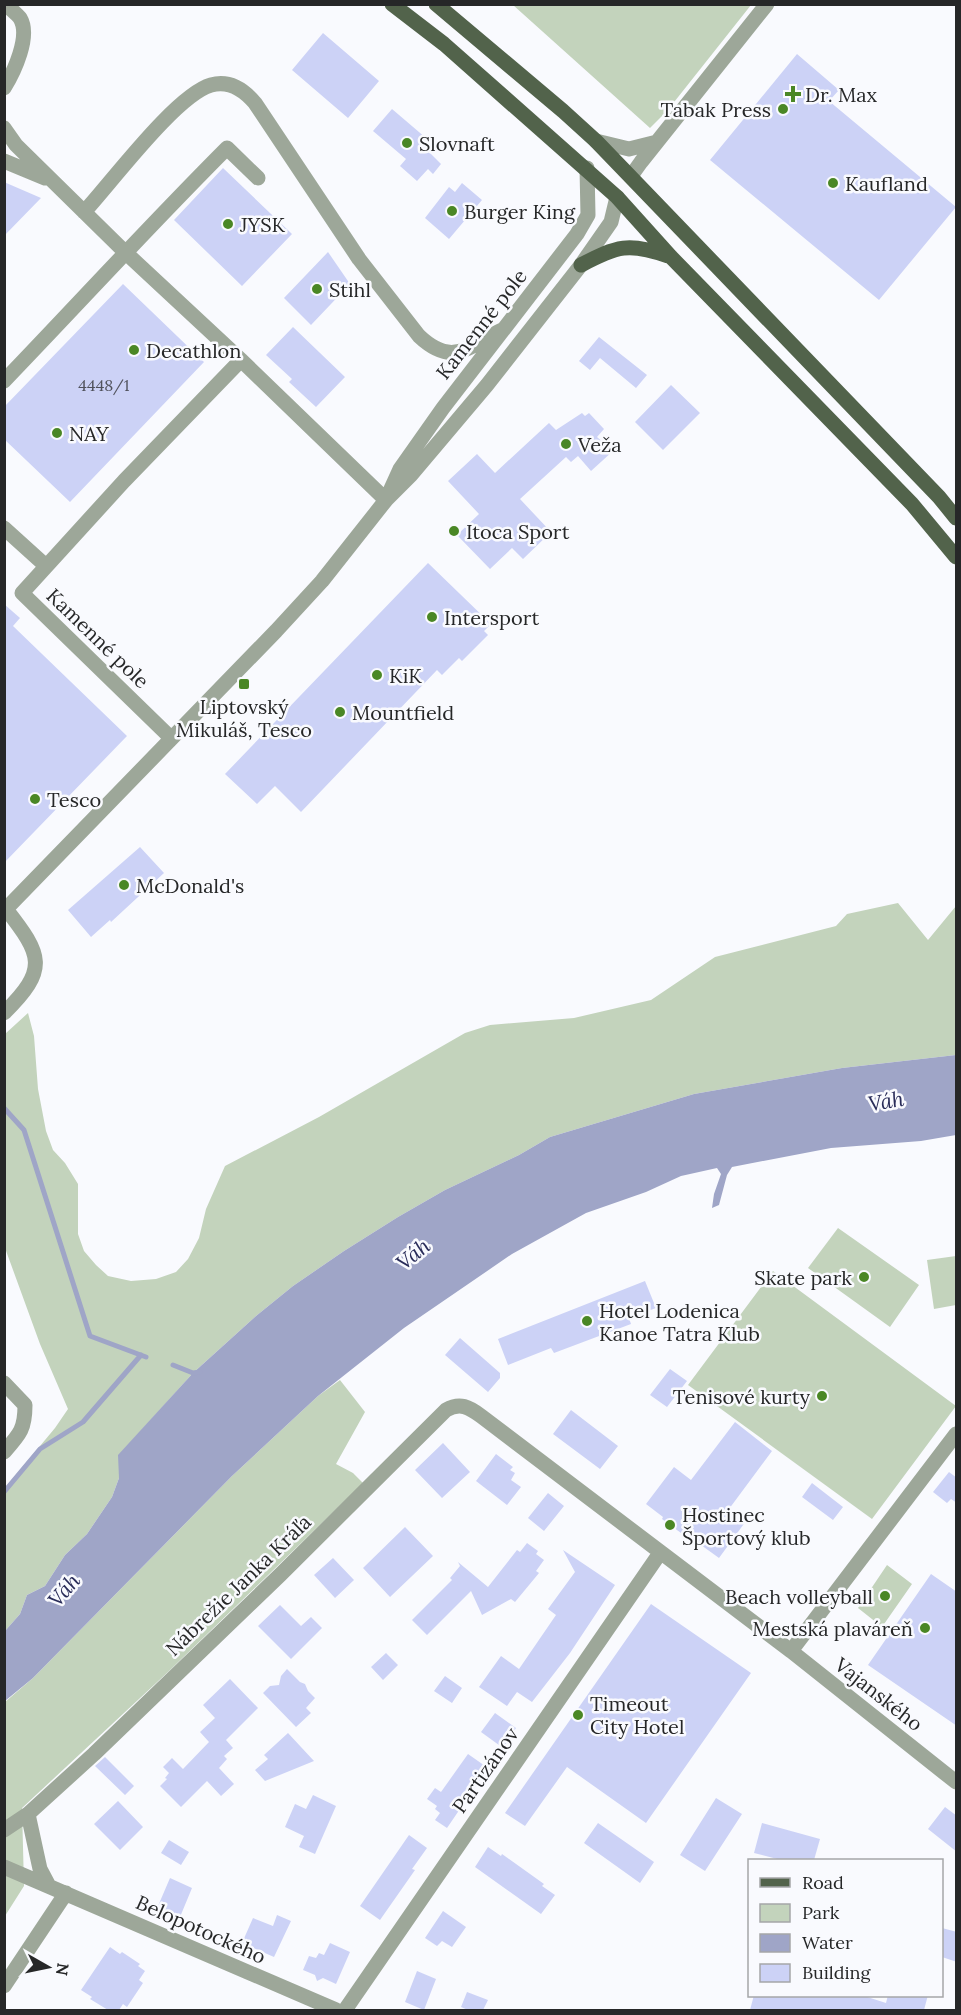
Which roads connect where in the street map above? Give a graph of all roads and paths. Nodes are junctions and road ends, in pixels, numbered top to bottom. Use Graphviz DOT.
graph roads {
  1 [pos="6,4"];
  2 [pos="392,4"];
  3 [pos="436,4"];
  4 [pos="767,4"];
  5 [pos="20,50"];
  6 [pos="4,64"];
  7 [pos="4,88"];
  8 [pos="4,128"];
  9 [pos="596,141"];
  10 [pos="657,142"];
  11 [pos="4,161"];
  12 [pos="587,168"];
  13 [pos="631,176"];
  14 [pos="258,178"];
  15 [pos="53,181"];
  16 [pos="617,197"];
  17 [pos="84,212"];
  18 [pos="588,215"];
  19 [pos="126,253"];
  20 [pos="671,257"];
  21 [pos="581,265"];
  22 [pos="502,330"];
  23 [pos="241,360"];
  24 [pos="4,381"];
  25 [pos="386,500"];
  26 [pos="957,518"];
  27 [pos="4,528"];
  28 [pos="957,557"];
  29 [pos="46,567"];
  30 [pos="171,738"];
  31 [pos="5,910"];
  32 [pos="4,1012"];
  33 [pos="4,1383"];
  34 [pos="957,1434"];
  35 [pos="4,1452"];
  36 [pos="660,1553"];
  37 [pos="791,1651"];
  38 [pos="957,1782"];
  39 [pos="28,1814"];
  40 [pos="4,1830"];
  41 [pos="4,1867"];
  42 [pos="49,1886"];
  43 [pos="66,1893"];
  44 [pos="4,1986"];
  45 [pos="336,2010"];
  46 [pos="345,2010"];
  1 -- 5 [label="street"];
  2 -- 12 [label="main road"];
  3 -- 9 [label="main road"];
  4 -- 10 [label="street"];
  5 -- 6 [label="street"];
  5 -- 7 [label="street"];
  8 -- 15 [label="street"];
  9 -- 10 [label="street"];
  9 -- 13 [label="main road"];
  10 -- 13 [label="street"];
  11 -- 15 [label="street"];
  12 -- 16 [label="main road"];
  12 -- 18 [label="street"];
  13 -- 16 [label="main road"];
  13 -- 26 [label="main road"];
  14 -- 19 [label="street"];
  15 -- 17 [label="street"];
  16 -- 18 [label="street"];
  16 -- 20 [label="main road"];
  16 -- 21 [label="street, Kamenné pole"];
  17 -- 19 [label="street"];
  17 -- 22 [label="street"];
  18 -- 22 [label="street, Kamenné pole"];
  19 -- 23 [label="street"];
  19 -- 24 [label="street"];
  20 -- 21 [label="main road"];
  20 -- 28 [label="main road"];
  21 -- 25 [label="street, Kamenné pole"];
  22 -- 25 [label="street, Kamenné pole"];
  23 -- 25 [label="street"];
  23 -- 29 [label="street, Kamenné pole"];
  25 -- 30 [label="street, Kamenné pole"];
  27 -- 29 [label="street, Kamenné pole"];
  29 -- 30 [label="street, Kamenné pole"];
  30 -- 31 [label="street, Kamenné pole"];
  31 -- 32 [label="street, Kamenné pole"];
  33 -- 35 [label="street"];
  34 -- 37 [label="street"];
  36 -- 37 [label="street, Vajanského"];
  36 -- 39 [label="street, Nábrežie Janka Kráľa"];
  36 -- 46 [label="street, Partizánov"];
  37 -- 38 [label="street, Vajanského"];
  39 -- 40 [label="street, Nábrežie Janka Kráľa"];
  39 -- 42 [label="street"];
  41 -- 42 [label="street"];
  42 -- 43 [label="street, Belopotockého"];
  43 -- 44 [label="street"];
  43 -- 45 [label="street, Belopotockého"];
}
